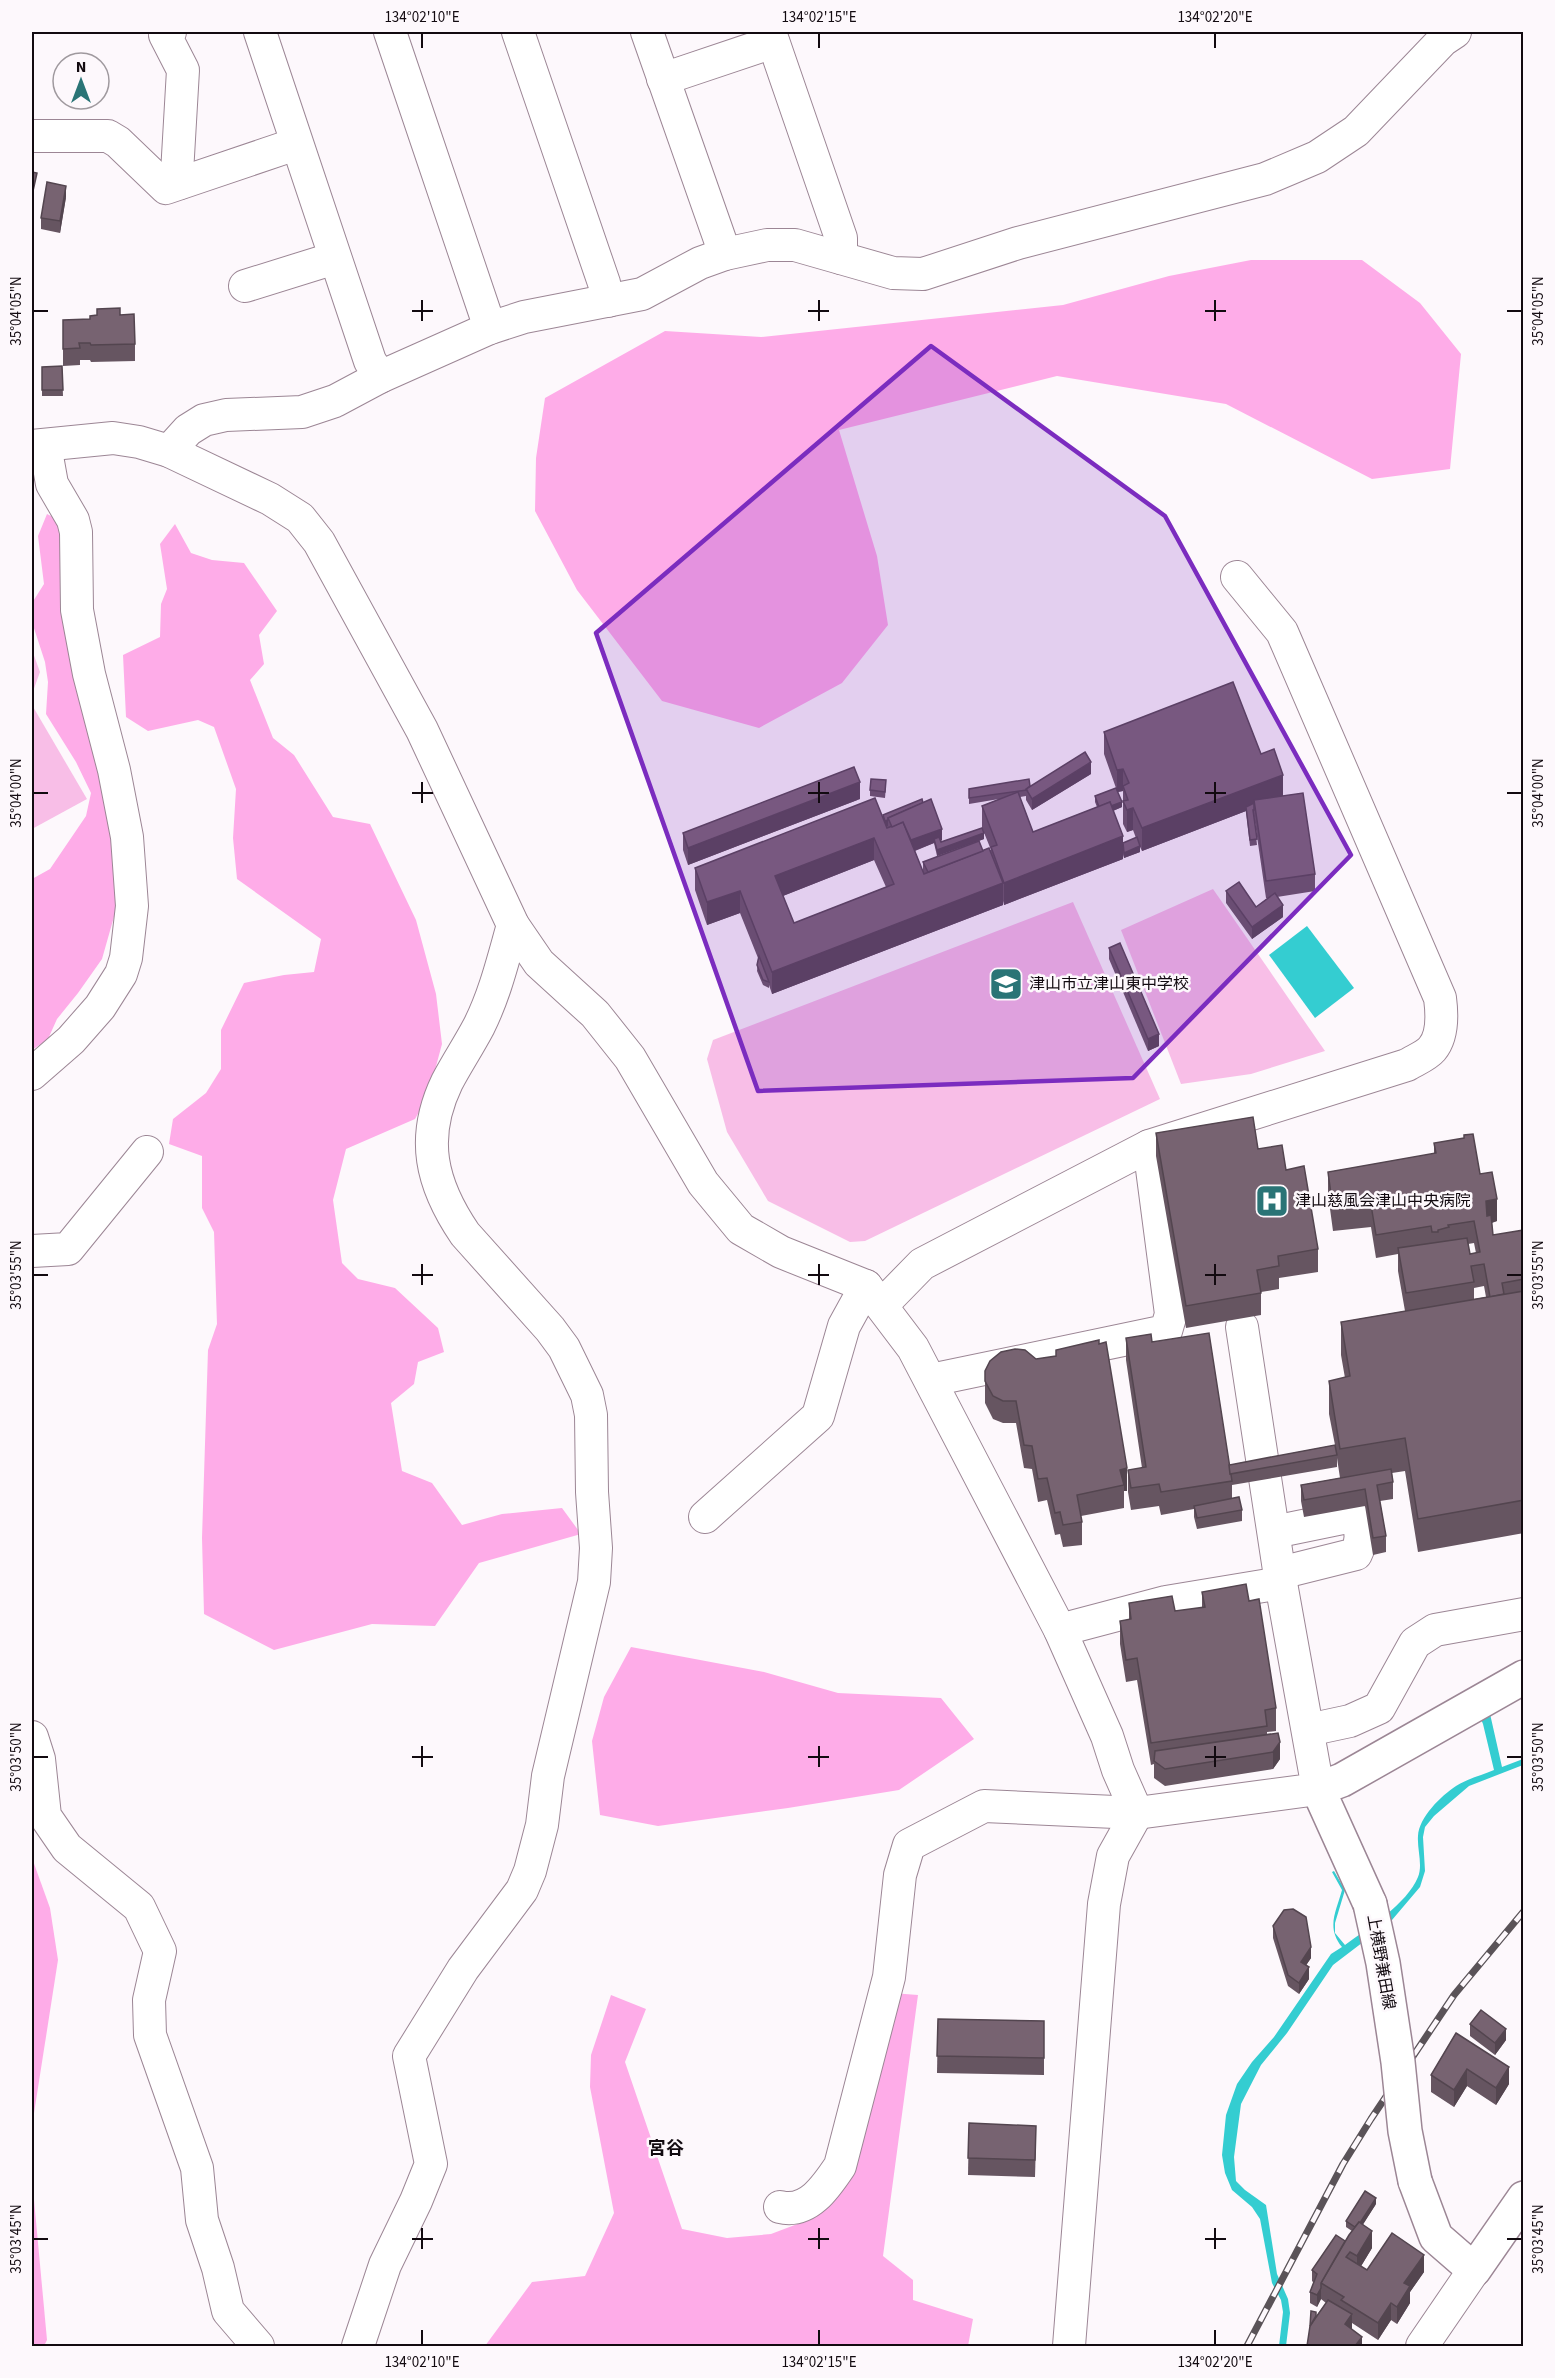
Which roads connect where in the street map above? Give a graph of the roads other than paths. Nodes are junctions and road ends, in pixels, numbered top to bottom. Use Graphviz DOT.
graph roads {
  1 [pos="170,32"];
  2 [pos="260,32"];
  3 [pos="390,32"];
  4 [pos="518,32"];
  5 [pos="647,32"];
  6 [pos="1455,32"];
  7 [pos="772,37"];
  8 [pos="663,79"];
  9 [pos="32,136"];
  10 [pos="296,144"];
  11 [pos="180,183"];
  12 [pos="725,254"];
  13 [pos="335,258"];
  14 [pos="841,258"];
  15 [pos="245,286"];
  16 [pos="608,301"];
  17 [pos="490,328"];
  18 [pos="380,377"];
  19 [pos="38,445"];
  20 [pos="169,451"];
  21 [pos="1237,577"];
  22 [pos="513,925"];
  23 [pos="32,1074"];
  24 [pos="1149,1146"];
  25 [pos="147,1152"];
  26 [pos="32,1251"];
  27 [pos="874,1295"];
  28 [pos="1242,1327"];
  29 [pos="931,1380"];
  30 [pos="705,1517"];
  31 [pos="1274,1532"];
  32 [pos="1281,1578"];
  33 [pos="1524,1614"];
  34 [pos="1060,1630"];
  35 [pos="1524,1677"];
  36 [pos="1308,1730"];
  37 [pos="32,1737"];
  38 [pos="1318,1789"];
  39 [pos="1137,1813"];
  40 [pos="1524,2198"];
  41 [pos="780,2207"];
  42 [pos="1474,2270"];
  43 [pos="258,2346"];
  44 [pos="358,2346"];
  45 [pos="1070,2346"];
  46 [pos="1422,2346"];
  1 -- 11 [label="street"];
  2 -- 10 [label="street"];
  3 -- 17 [label="street"];
  4 -- 16 [label="street"];
  5 -- 8 [label="street"];
  6 -- 14 [label="street"];
  7 -- 8 [label="street"];
  7 -- 14 [label="street"];
  8 -- 12 [label="street"];
  9 -- 11 [label="street"];
  10 -- 11 [label="street"];
  10 -- 13 [label="street"];
  12 -- 14 [label="street"];
  12 -- 16 [label="street"];
  13 -- 15 [label="street"];
  13 -- 18 [label="street"];
  16 -- 17 [label="street"];
  17 -- 18 [label="street"];
  18 -- 20 [label="street"];
  19 -- 20 [label="street"];
  19 -- 23 [label="street"];
  20 -- 22 [label="street"];
  21 -- 24 [label="street"];
  22 -- 27 [label="street"];
  22 -- 44 [label="street"];
  24 -- 27 [label="street"];
  24 -- 29 [label="street"];
  25 -- 26 [label="street"];
  27 -- 29 [label="street"];
  27 -- 30 [label="street"];
  28 -- 31 [label="street"];
  29 -- 34 [label="street"];
  31 -- 32 [label="street"];
  31 -- 32 [label="street"];
  32 -- 34 [label="street"];
  32 -- 36 [label="street"];
  33 -- 36 [label="street"];
  34 -- 39 [label="street"];
  35 -- 38 [label="main road"];
  36 -- 38 [label="street"];
  37 -- 43 [label="street"];
  38 -- 39 [label="street"];
  38 -- 42 [label="main road, 上横野兼田線, bridge"];
  39 -- 41 [label="street"];
  39 -- 45 [label="street"];
  40 -- 42 [label="main road"];
  42 -- 46 [label="street"];
}
